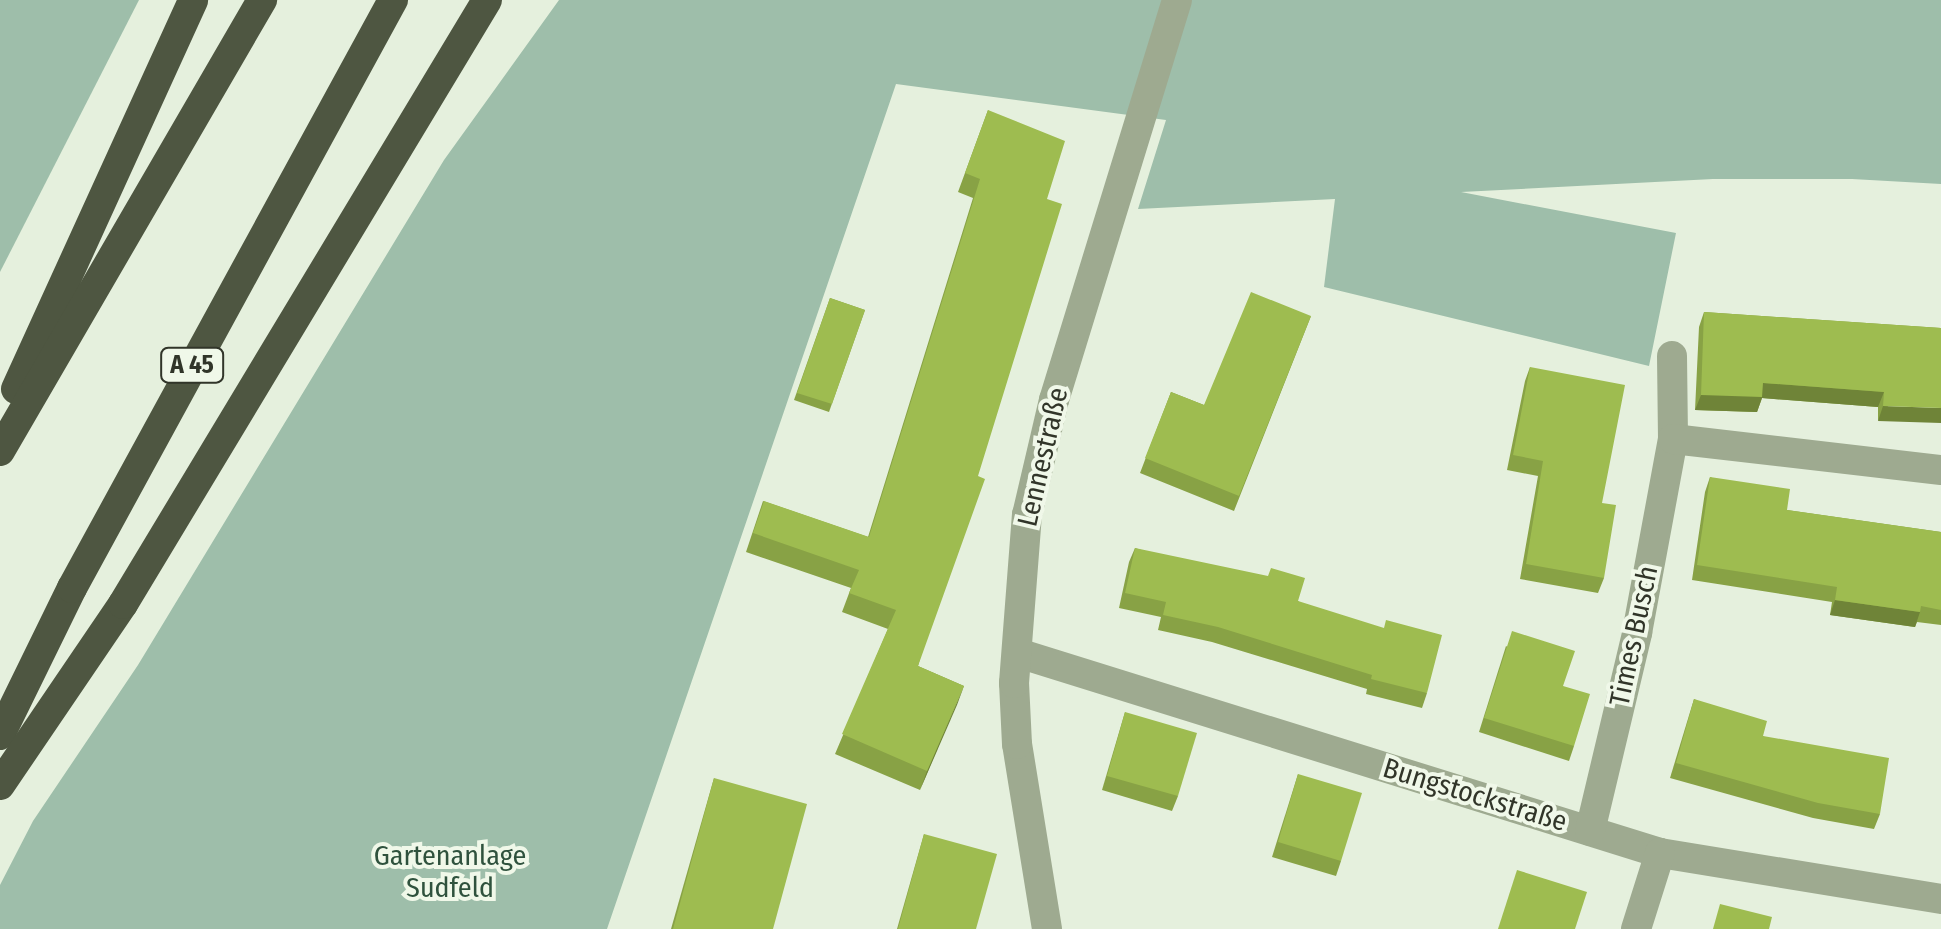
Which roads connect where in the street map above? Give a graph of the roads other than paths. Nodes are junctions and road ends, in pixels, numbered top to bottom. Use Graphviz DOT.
graph roads {
  1 [pos="193,0"];
  2 [pos="262,0"];
  3 [pos="393,0"];
  4 [pos="487,0"];
  5 [pos="510,0"];
  6 [pos="1177,0"];
  7 [pos="430,101"];
  8 [pos="1672,356"];
  9 [pos="0,424"];
  10 [pos="1674,440"];
  11 [pos="0,450"];
  12 [pos="1941,470"];
  13 [pos="1018,653"];
  14 [pos="0,735"];
  15 [pos="0,785"];
  16 [pos="1590,831"];
  17 [pos="1660,852"];
  18 [pos="1941,899"];
  19 [pos="1046,929"];
  20 [pos="1636,929"];
  1 -- 9 [label="highway"];
  2 -- 11 [label="highway"];
  3 -- 14 [label="highway, A 45"];
  4 -- 7 [label="highway"];
  5 -- 7 [label="highway"];
  6 -- 13 [label="street, Lennestraße"];
  7 -- 15 [label="highway"];
  8 -- 10 [label="street, Times Busch"];
  10 -- 12 [label="street"];
  10 -- 16 [label="street, Times Busch"];
  13 -- 16 [label="street, Bungstockstraße"];
  13 -- 19 [label="street, Lennestraße"];
  16 -- 17 [label="street, Bungstockstraße"];
  17 -- 18 [label="street, Bungstockstraße"];
  17 -- 20 [label="street"];
}
